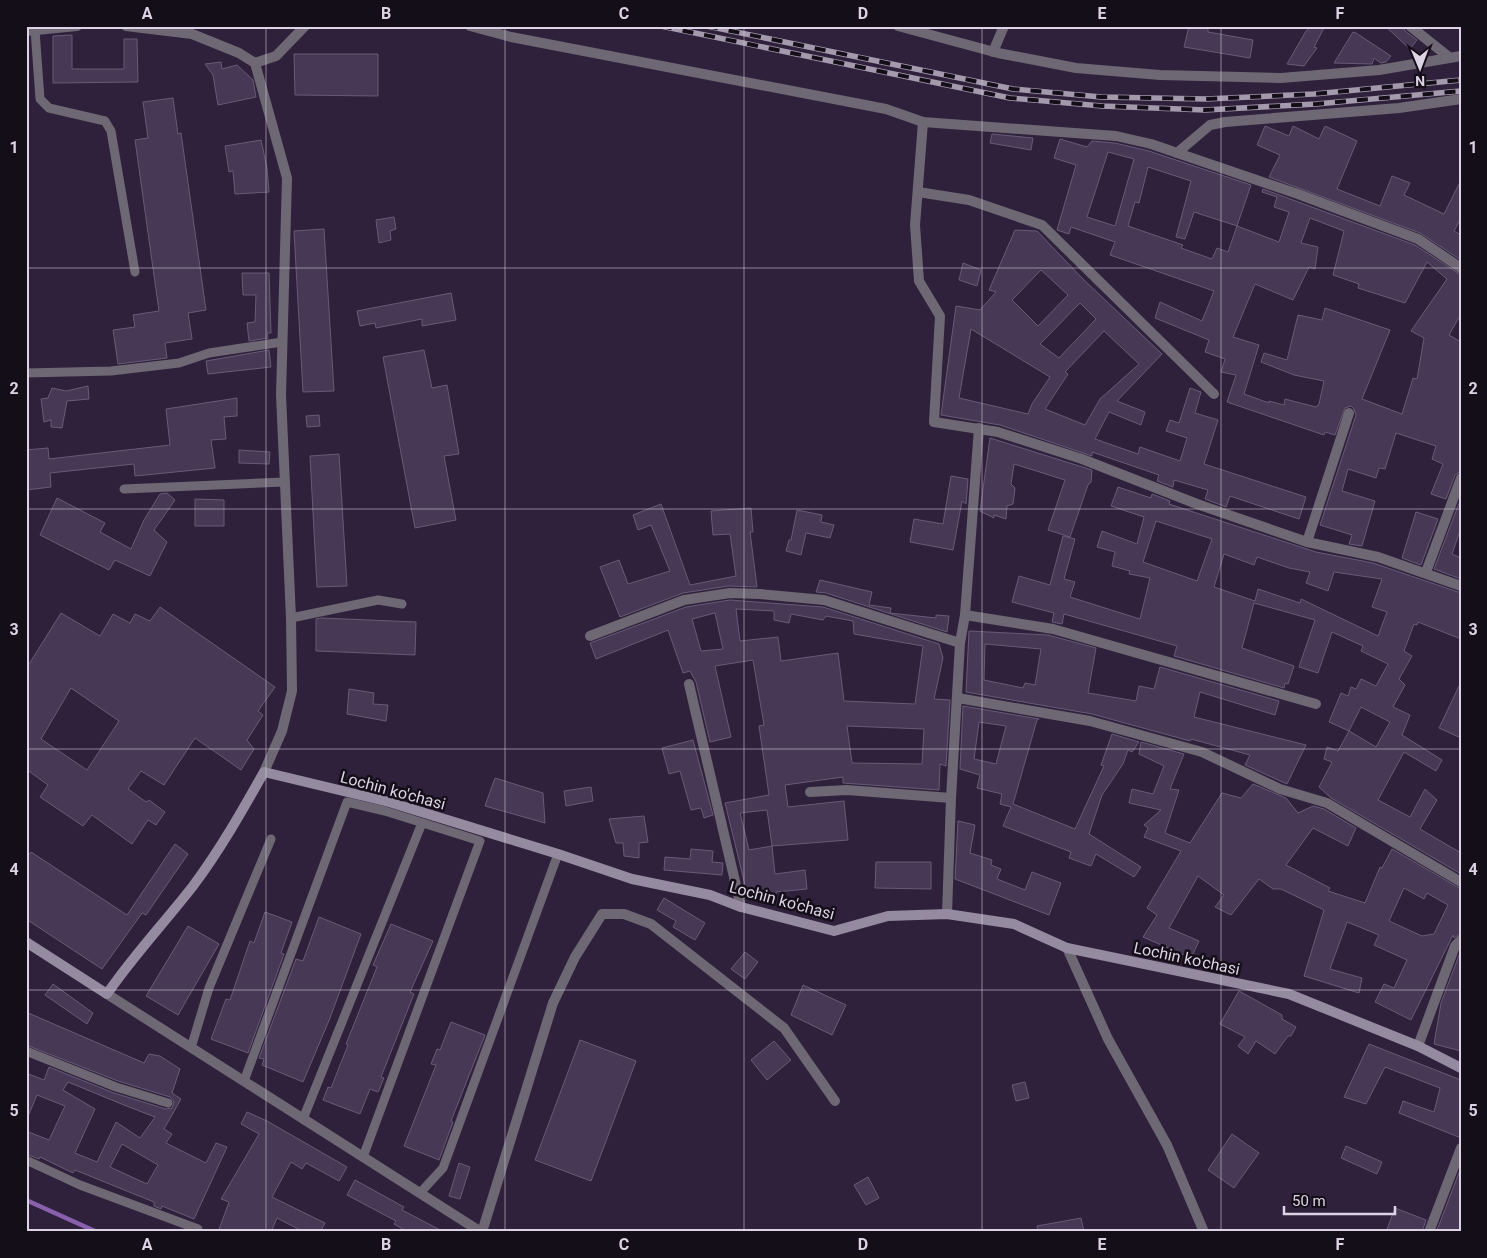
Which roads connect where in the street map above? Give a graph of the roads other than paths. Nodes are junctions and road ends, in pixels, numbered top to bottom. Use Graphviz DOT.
graph roads {
  1 [pos="77,26"];
  2 [pos="126,26"];
  3 [pos="305,26"];
  4 [pos="470,26"];
  5 [pos="898,26"];
  6 [pos="1004,26"];
  7 [pos="1410,26"];
  8 [pos="30,30"];
  9 [pos="993,52"];
  10 [pos="1461,56"];
  11 [pos="1450,58"];
  12 [pos="255,63"];
  13 [pos="1461,99"];
  14 [pos="923,122"];
  15 [pos="1177,152"];
  16 [pos="918,192"];
  17 [pos="1461,268"];
  18 [pos="135,272"];
  19 [pos="282,342"];
  20 [pos="26,373"];
  21 [pos="1214,394"];
  22 [pos="1349,414"];
  23 [pos="979,428"];
  24 [pos="1461,478"];
  25 [pos="284,482"];
  26 [pos="124,489"];
  27 [pos="1307,542"];
  28 [pos="1426,572"];
  29 [pos="1461,586"];
  30 [pos="402,604"];
  31 [pos="965,615"];
  32 [pos="291,618"];
  33 [pos="590,636"];
  34 [pos="960,644"];
  35 [pos="689,684"];
  36 [pos="958,698"];
  37 [pos="1316,704"];
  38 [pos="264,772"];
  39 [pos="810,792"];
  40 [pos="951,798"];
  41 [pos="422,822"];
  42 [pos="271,839"];
  43 [pos="558,854"];
  44 [pos="1461,882"];
  45 [pos="741,907"];
  46 [pos="947,914"];
  47 [pos="1461,940"];
  48 [pos="26,942"];
  49 [pos="1067,948"];
  50 [pos="107,994"];
  51 [pos="1418,1046"];
  52 [pos="191,1048"];
  53 [pos="26,1051"];
  54 [pos="1461,1068"];
  55 [pos="244,1081"];
  56 [pos="835,1101"];
  57 [pos="168,1103"];
  58 [pos="303,1119"];
  59 [pos="1461,1148"];
  60 [pos="363,1157"];
  61 [pos="26,1160"];
  62 [pos="420,1193"];
  63 [pos="198,1228"];
  64 [pos="482,1232"];
  65 [pos="1204,1232"];
  66 [pos="1429,1232"];
  1 -- 8 [label="street"];
  2 -- 12 [label="street"];
  3 -- 12 [label="street"];
  4 -- 14 [label="street"];
  5 -- 9 [label="street"];
  6 -- 9 [label="street"];
  7 -- 11 [label="street"];
  8 -- 18 [label="lane"];
  9 -- 11 [label="street"];
  10 -- 11 [label="street"];
  12 -- 19 [label="street"];
  13 -- 15 [label="street"];
  14 -- 15 [label="street"];
  14 -- 16 [label="street"];
  15 -- 17 [label="street"];
  16 -- 21 [label="street"];
  16 -- 23 [label="street"];
  19 -- 20 [label="lane"];
  19 -- 25 [label="street"];
  22 -- 27 [label="street"];
  23 -- 27 [label="street"];
  23 -- 31 [label="street"];
  24 -- 28 [label="street"];
  25 -- 26 [label="lane"];
  25 -- 32 [label="street"];
  27 -- 28 [label="street"];
  28 -- 29 [label="street"];
  30 -- 32 [label="lane"];
  31 -- 34 [label="street"];
  31 -- 37 [label="street"];
  32 -- 38 [label="street"];
  33 -- 34 [label="street"];
  34 -- 36 [label="street"];
  35 -- 45 [label="street"];
  36 -- 40 [label="street"];
  36 -- 44 [label="street"];
  38 -- 43 [label="street, Lochin ko'chasi"];
  38 -- 50 [label="street"];
  39 -- 40 [label="street"];
  40 -- 46 [label="street"];
  41 -- 55 [label="lane"];
  41 -- 58 [label="lane"];
  41 -- 60 [label="lane"];
  42 -- 52 [label="lane"];
  43 -- 45 [label="street, Lochin ko'chasi"];
  43 -- 62 [label="lane"];
  45 -- 46 [label="street, Lochin ko'chasi"];
  46 -- 49 [label="street, Lochin ko'chasi"];
  47 -- 51 [label="street"];
  48 -- 50 [label="street"];
  49 -- 51 [label="street, Lochin ko'chasi"];
  49 -- 65 [label="street"];
  50 -- 52 [label="street"];
  51 -- 54 [label="street, Lochin ko'chasi"];
  52 -- 55 [label="street"];
  53 -- 57 [label="lane"];
  55 -- 58 [label="street"];
  56 -- 64 [label="street"];
  58 -- 60 [label="street"];
  59 -- 66 [label="street"];
  60 -- 62 [label="street"];
  61 -- 63 [label="lane"];
  62 -- 64 [label="street"];
}
